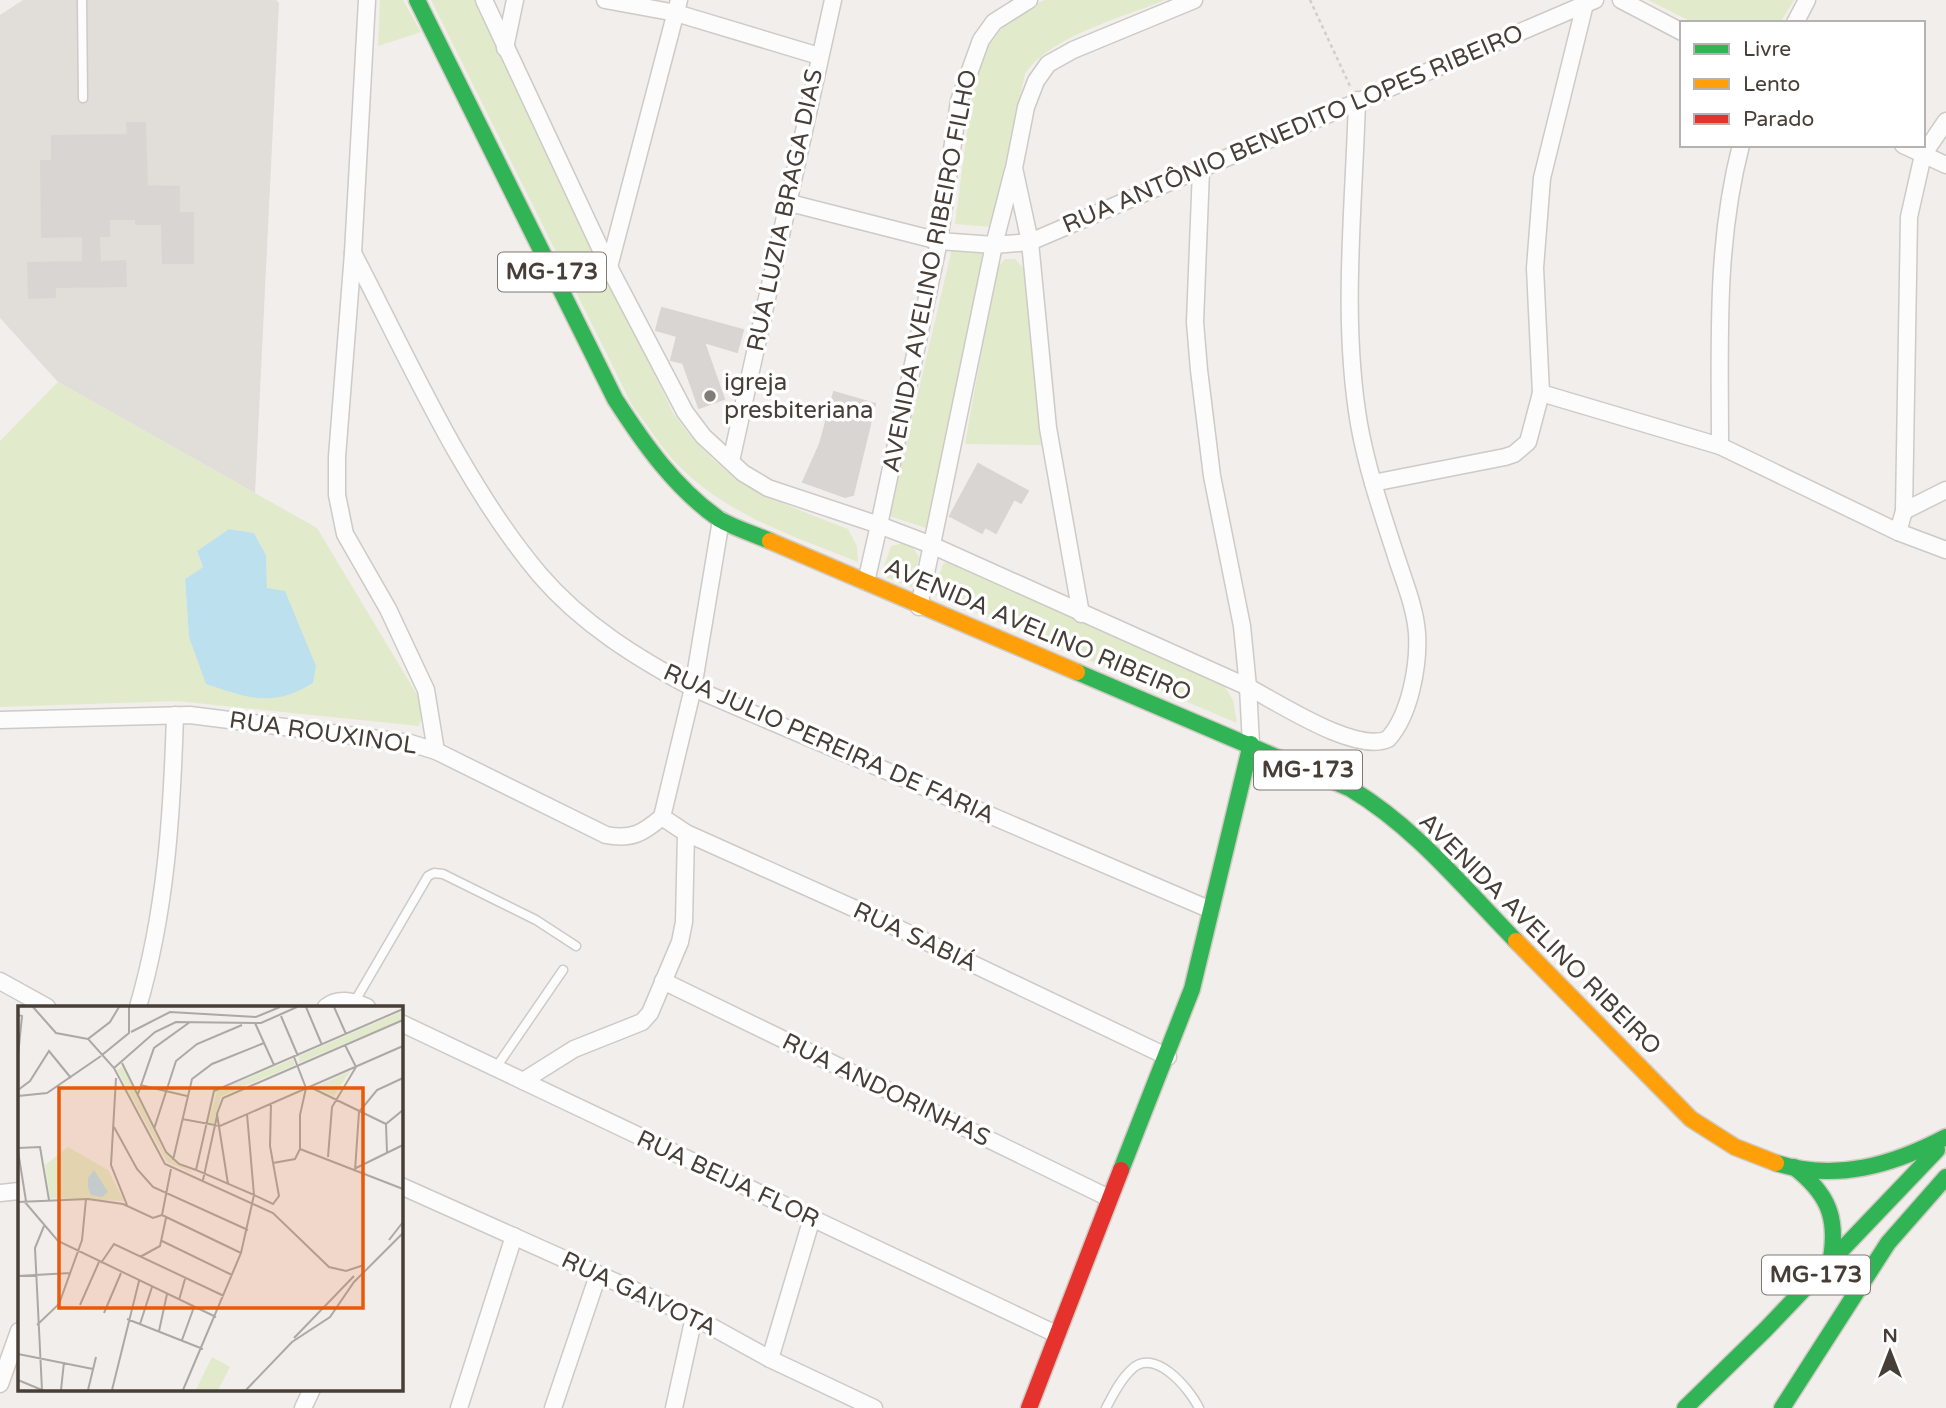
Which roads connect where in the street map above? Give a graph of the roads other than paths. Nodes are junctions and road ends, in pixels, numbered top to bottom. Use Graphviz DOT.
graph roads {
  1 [pos="82,0"];
  2 [pos="367,0"];
  3 [pos="417,0"];
  4 [pos="484,0"];
  5 [pos="515,0"];
  6 [pos="604,0"];
  7 [pos="833,0"];
  8 [pos="1029,0"];
  9 [pos="1194,0"];
  10 [pos="1621,0"];
  11 [pos="1807,0"];
  12 [pos="1587,1"];
  13 [pos="677,6"];
  14 [pos="1796,21"];
  15 [pos="1680,31"];
  16 [pos="505,48"];
  17 [pos="819,56"];
  18 [pos="83,98"];
  19 [pos="1357,100"];
  20 [pos="1946,121"];
  21 [pos="1741,147"];
  22 [pos="1907,147"];
  23 [pos="1923,155"];
  24 [pos="1946,165"];
  25 [pos="1014,168"];
  26 [pos="1201,170"];
  27 [pos="790,203"];
  28 [pos="939,241"];
  29 [pos="1030,242"];
  30 [pos="994,245"];
  31 [pos="353,253"];
  32 [pos="609,267"];
  33 [pos="1541,393"];
  34 [pos="1720,446"];
  35 [pos="731,461"];
  36 [pos="1373,483"];
  37 [pos="1946,490"];
  38 [pos="1904,511"];
  39 [pos="721,520"];
  40 [pos="879,525"];
  41 [pos="1898,532"];
  42 [pos="929,544"];
  43 [pos="1946,550"];
  44 [pos="866,582"];
  45 [pos="919,607"];
  46 [pos="1081,614"];
  47 [pos="1248,687"];
  48 [pos="693,688"];
  49 [pos="175,715"];
  50 [pos="0,720"];
  51 [pos="1251,744"];
  52 [pos="436,751"];
  53 [pos="662,817"];
  54 [pos="686,833"];
  55 [pos="1211,910"];
  56 [pos="576,946"];
  57 [pos="563,970"];
  58 [pos="0,981"];
  59 [pos="663,981"];
  60 [pos="332,1004"];
  61 [pos="361,1004"];
  62 [pos="45,1006"];
  63 [pos="138,1006"];
  64 [pos="402,1023"];
  65 [pos="1168,1057"];
  66 [pos="495,1069"];
  67 [pos="523,1081"];
  68 [pos="1946,1139"];
  69 [pos="1794,1167"];
  70 [pos="1946,1177"];
  71 [pos="402,1186"];
  72 [pos="18,1192"];
  73 [pos="0,1193"];
  74 [pos="1109,1198"];
  75 [pos="812,1218"];
  76 [pos="514,1236"];
  77 [pos="1831,1258"];
  78 [pos="597,1275"];
  79 [pos="694,1317"];
  80 [pos="18,1334"];
  81 [pos="1056,1334"];
  82 [pos="771,1359"];
  83 [pos="0,1384"];
  84 [pos="312,1390"];
  85 [pos="866,1406"];
  86 [pos="303,1408"];
  87 [pos="458,1408"];
  88 [pos="553,1408"];
  89 [pos="674,1408"];
  90 [pos="1029,1408"];
  91 [pos="1106,1408"];
  92 [pos="1199,1408"];
  93 [pos="1685,1408"];
  94 [pos="1782,1408"];
  1 -- 18 [label="lane"];
  2 -- 31 [label="street"];
  3 -- 39 [label="main road, AVENIDA AVELINO RIBEIRO / MG-173"];
  4 -- 16 [label="street, MG-173"];
  5 -- 16 [label="street"];
  6 -- 13 [label="street"];
  7 -- 17 [label="street, RUA LUZIA BRAGA DIAS"];
  8 -- 28 [label="street, AVENIDA AVELINO RIBEIRO FILHO"];
  9 -- 25 [label="street"];
  10 -- 15 [label="street"];
  11 -- 14 [label="street"];
  12 -- 19 [label="street, RUA ANTÔNIO BENEDITO LOPES RIBEIRO"];
  12 -- 33 [label="street"];
  13 -- 17 [label="street"];
  13 -- 32 [label="street"];
  16 -- 32 [label="street, MG-173"];
  17 -- 27 [label="street, RUA LUZIA BRAGA DIAS"];
  19 -- 26 [label="street, RUA ANTÔNIO BENEDITO LOPES RIBEIRO"];
  19 -- 36 [label="street"];
  20 -- 23 [label="street"];
  21 -- 34 [label="street"];
  22 -- 23 [label="street"];
  23 -- 24 [label="street"];
  23 -- 38 [label="street"];
  25 -- 29 [label="street"];
  25 -- 30 [label="street"];
  26 -- 29 [label="street, RUA ANTÔNIO BENEDITO LOPES RIBEIRO"];
  26 -- 47 [label="street"];
  27 -- 28 [label="street, RUA ANTÔNIO BENEDITO LOPES RIBEIRO"];
  27 -- 35 [label="street, RUA LUZIA BRAGA DIAS"];
  28 -- 30 [label="street, RUA ANTÔNIO BENEDITO LOPES RIBEIRO"];
  28 -- 40 [label="street, AVENIDA AVELINO RIBEIRO FILHO"];
  29 -- 30 [label="street, RUA ANTÔNIO BENEDITO LOPES RIBEIRO"];
  29 -- 46 [label="street"];
  30 -- 42 [label="street"];
  31 -- 48 [label="street, RUA JULIO PEREIRA DE FARIA"];
  31 -- 52 [label="street"];
  32 -- 35 [label="street, MG-173"];
  33 -- 34 [label="street"];
  33 -- 36 [label="street"];
  34 -- 41 [label="street"];
  35 -- 40 [label="street, MG-173"];
  36 -- 47 [label="street"];
  37 -- 38 [label="street"];
  38 -- 41 [label="street"];
  39 -- 44 [label="main road, AVENIDA AVELINO RIBEIRO / MG-173"];
  39 -- 48 [label="street"];
  40 -- 42 [label="street"];
  40 -- 44 [label="street, AVENIDA AVELINO RIBEIRO FILHO"];
  41 -- 43 [label="street"];
  42 -- 45 [label="street"];
  42 -- 46 [label="street"];
  44 -- 45 [label="main road, AVENIDA AVELINO RIBEIRO / MG-173"];
  45 -- 51 [label="main road, AVENIDA AVELINO RIBEIRO / MG-173"];
  46 -- 47 [label="street"];
  47 -- 51 [label="street"];
  48 -- 53 [label="street"];
  48 -- 55 [label="street, RUA JULIO PEREIRA DE FARIA"];
  49 -- 50 [label="street, RUA ROUXINOL"];
  49 -- 52 [label="street, RUA ROUXINOL"];
  49 -- 63 [label="street"];
  51 -- 55 [label="main road"];
  51 -- 69 [label="main road, AVENIDA AVELINO RIBEIRO / MG-173"];
  52 -- 53 [label="street, RUA ROUXINOL"];
  53 -- 54 [label="street, RUA SABIÁ"];
  54 -- 59 [label="street"];
  54 -- 65 [label="street, RUA SABIÁ"];
  55 -- 65 [label="main road"];
  56 -- 61 [label="lane"];
  57 -- 66 [label="lane"];
  58 -- 62 [label="street"];
  59 -- 67 [label="street"];
  59 -- 74 [label="street, RUA ANDORINHAS"];
  60 -- 61 [label="street"];
  64 -- 66 [label="street, RUA BEIJA FLOR"];
  65 -- 74 [label="main road"];
  66 -- 67 [label="street, RUA BEIJA FLOR"];
  67 -- 75 [label="street, RUA BEIJA FLOR"];
  68 -- 69 [label="main road, MG-173"];
  68 -- 77 [label="main road, MG-173"];
  69 -- 77 [label="main road, MG-173"];
  70 -- 94 [label="main road, MG-173"];
  71 -- 76 [label="street, RUA GAIVOTA"];
  72 -- 73 [label="street"];
  74 -- 81 [label="main road"];
  75 -- 81 [label="street, RUA BEIJA FLOR"];
  75 -- 82 [label="street"];
  76 -- 78 [label="street, RUA GAIVOTA"];
  76 -- 87 [label="street"];
  77 -- 93 [label="main road, MG-173"];
  78 -- 79 [label="street, RUA GAIVOTA"];
  78 -- 88 [label="street"];
  79 -- 82 [label="street, RUA GAIVOTA"];
  79 -- 89 [label="street"];
  80 -- 83 [label="street"];
  81 -- 90 [label="main road"];
  82 -- 85 [label="street, RUA GAIVOTA"];
  84 -- 86 [label="street"];
  91 -- 92 [label="lane"];
}
